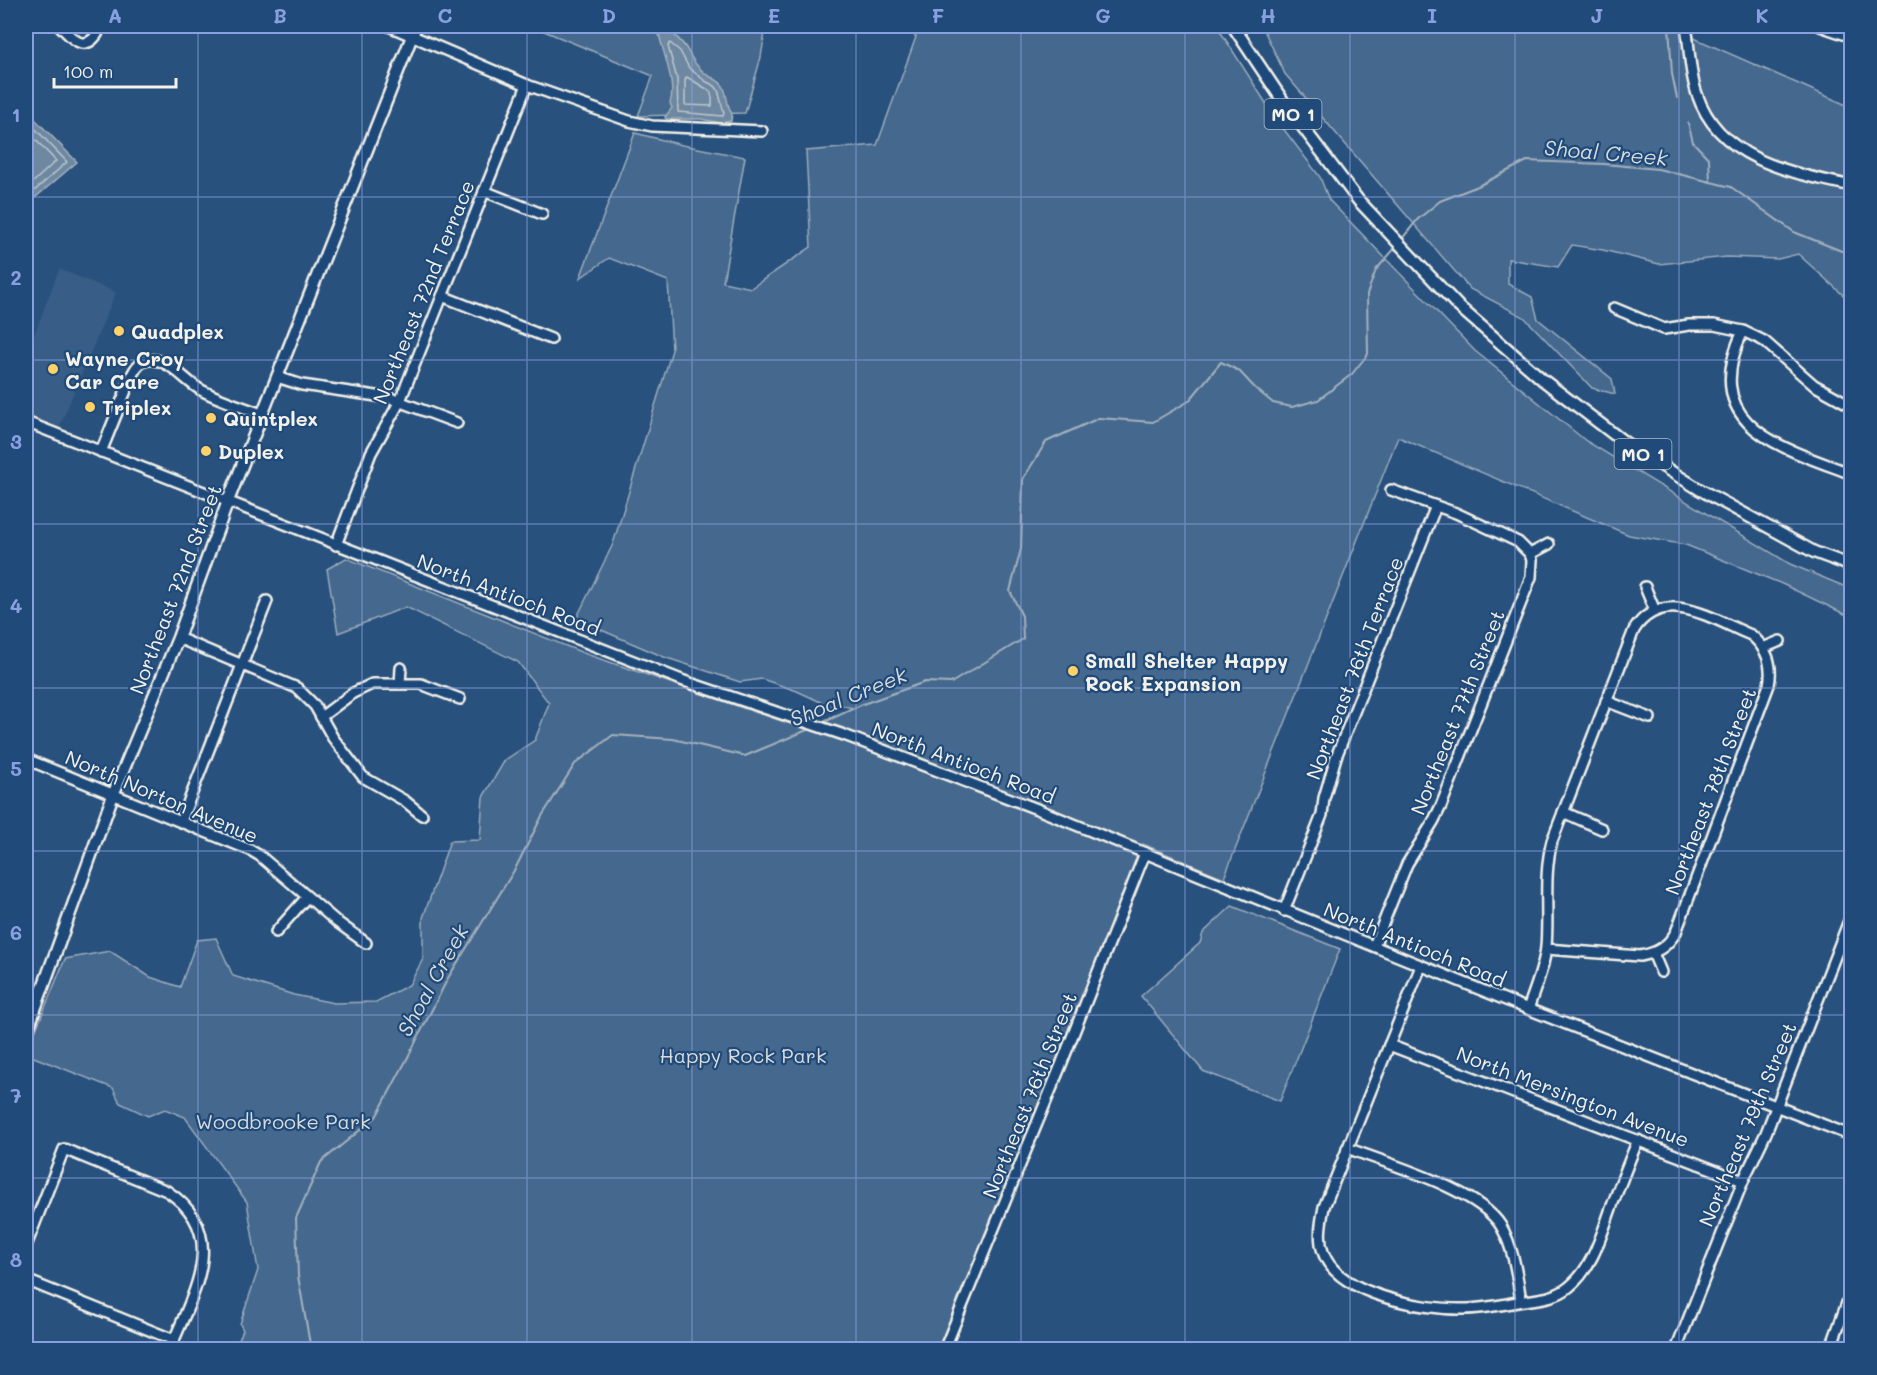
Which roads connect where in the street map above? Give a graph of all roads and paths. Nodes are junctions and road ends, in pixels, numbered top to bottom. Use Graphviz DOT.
graph roads {
  1 [pos="60,26"];
  2 [pos="98,26"];
  3 [pos="389,26"];
  4 [pos="1233,26"];
  5 [pos="1686,26"];
  6 [pos="1820,26"];
  7 [pos="414,30"];
  8 [pos="1851,37"];
  9 [pos="526,85"];
  10 [pos="762,131"];
  11 [pos="1851,186"];
  12 [pos="484,190"];
  13 [pos="542,214"];
  14 [pos="442,296"];
  15 [pos="1614,308"];
  16 [pos="1743,331"];
  17 [pos="551,339"];
  18 [pos="277,377"];
  19 [pos="400,401"];
  20 [pos="1851,406"];
  21 [pos="262,414"];
  22 [pos="26,422"];
  23 [pos="457,423"];
  24 [pos="101,452"];
  25 [pos="1851,474"];
  26 [pos="1391,490"];
  27 [pos="228,501"];
  28 [pos="1436,506"];
  29 [pos="1548,544"];
  30 [pos="336,545"];
  31 [pos="1530,554"];
  32 [pos="1851,566"];
  33 [pos="1645,587"];
  34 [pos="267,600"];
  35 [pos="1655,611"];
  36 [pos="178,638"];
  37 [pos="1780,641"];
  38 [pos="1763,648"];
  39 [pos="243,664"];
  40 [pos="401,668"];
  41 [pos="400,684"];
  42 [pos="460,699"];
  43 [pos="1606,700"];
  44 [pos="321,717"];
  45 [pos="1650,718"];
  46 [pos="26,759"];
  47 [pos="113,795"];
  48 [pos="1563,812"];
  49 [pos="423,815"];
  50 [pos="181,821"];
  51 [pos="1602,829"];
  52 [pos="1145,853"];
  53 [pos="307,897"];
  54 [pos="1284,910"];
  55 [pos="1851,913"];
  56 [pos="276,932"];
  57 [pos="366,943"];
  58 [pos="1374,946"];
  59 [pos="1546,949"];
  60 [pos="1653,953"];
  61 [pos="1421,966"];
  62 [pos="1661,972"];
  63 [pos="1528,1009"];
  64 [pos="26,1034"];
  65 [pos="1389,1045"];
  66 [pos="1775,1106"];
  67 [pos="1851,1136"];
  68 [pos="1638,1140"];
  69 [pos="1347,1148"];
  70 [pos="1743,1181"];
  71 [pos="29,1220"];
  72 [pos="26,1246"];
  73 [pos="26,1280"];
  74 [pos="1851,1289"];
  75 [pos="1521,1301"];
  76 [pos="174,1340"];
  77 [pos="170,1350"];
  78 [pos="944,1350"];
  79 [pos="1676,1350"];
  80 [pos="1830,1350"];
  1 -- 2 [label="street"];
  3 -- 7 [label="street"];
  4 -- 32 [label="main road, MO 1"];
  5 -- 11 [label="street"];
  6 -- 8 [label="street"];
  7 -- 9 [label="street"];
  7 -- 18 [label="main road, Northeast 72nd Street"];
  9 -- 10 [label="street"];
  9 -- 12 [label="street, Northeast 72nd Terrace"];
  12 -- 13 [label="street"];
  12 -- 14 [label="street, Northeast 72nd Terrace"];
  14 -- 17 [label="street"];
  14 -- 19 [label="street, Northeast 72nd Terrace"];
  15 -- 16 [label="street"];
  16 -- 20 [label="street"];
  16 -- 25 [label="street"];
  18 -- 19 [label="street"];
  18 -- 21 [label="main road, Northeast 72nd Street"];
  19 -- 23 [label="street"];
  19 -- 30 [label="street, Northeast 72nd Terrace"];
  21 -- 24 [label="street"];
  21 -- 27 [label="main road, Northeast 72nd Street"];
  22 -- 24 [label="street, North Antioch Road"];
  24 -- 27 [label="street, North Antioch Road"];
  26 -- 28 [label="street"];
  27 -- 30 [label="street, North Antioch Road"];
  27 -- 36 [label="main road, Northeast 72nd Street"];
  28 -- 31 [label="street"];
  28 -- 54 [label="street, Northeast 76th Terrace"];
  29 -- 31 [label="street"];
  30 -- 52 [label="street, North Antioch Road"];
  31 -- 58 [label="street, Northeast 77th Street"];
  33 -- 35 [label="street"];
  34 -- 39 [label="street"];
  35 -- 38 [label="street, Northeast 78th Street"];
  35 -- 43 [label="street"];
  36 -- 39 [label="street"];
  36 -- 47 [label="main road, Northeast 72nd Street"];
  37 -- 38 [label="street"];
  38 -- 60 [label="street, Northeast 78th Street"];
  39 -- 44 [label="street"];
  39 -- 50 [label="street"];
  40 -- 41 [label="street"];
  41 -- 42 [label="street"];
  41 -- 44 [label="street"];
  43 -- 45 [label="street"];
  43 -- 48 [label="street"];
  44 -- 49 [label="street"];
  46 -- 47 [label="street, North Norton Avenue"];
  47 -- 50 [label="street, North Norton Avenue"];
  47 -- 64 [label="main road, Northeast 72nd Street"];
  48 -- 51 [label="street"];
  48 -- 59 [label="street"];
  50 -- 53 [label="street, North Norton Avenue"];
  52 -- 54 [label="street, North Antioch Road"];
  52 -- 78 [label="street, Northeast 76th Street"];
  53 -- 56 [label="street"];
  53 -- 57 [label="street, North Norton Avenue"];
  54 -- 58 [label="street, North Antioch Road"];
  55 -- 66 [label="street, Northeast 79th Street"];
  58 -- 61 [label="street, North Antioch Road"];
  59 -- 60 [label="street"];
  59 -- 63 [label="street"];
  60 -- 62 [label="street"];
  61 -- 63 [label="street, North Antioch Road"];
  61 -- 65 [label="street"];
  63 -- 66 [label="street, North Antioch Road"];
  65 -- 68 [label="street, North Mersington Avenue"];
  65 -- 69 [label="street"];
  66 -- 67 [label="street, North Antioch Road"];
  66 -- 70 [label="street, Northeast 79th Street"];
  68 -- 70 [label="street, North Mersington Avenue"];
  68 -- 75 [label="street"];
  69 -- 75 [label="street"];
  69 -- 75 [label="street"];
  70 -- 79 [label="street, Northeast 79th Street"];
  71 -- 72 [label="street"];
  71 -- 76 [label="street"];
  73 -- 76 [label="street"];
  74 -- 80 [label="street"];
  76 -- 77 [label="street"];
}
